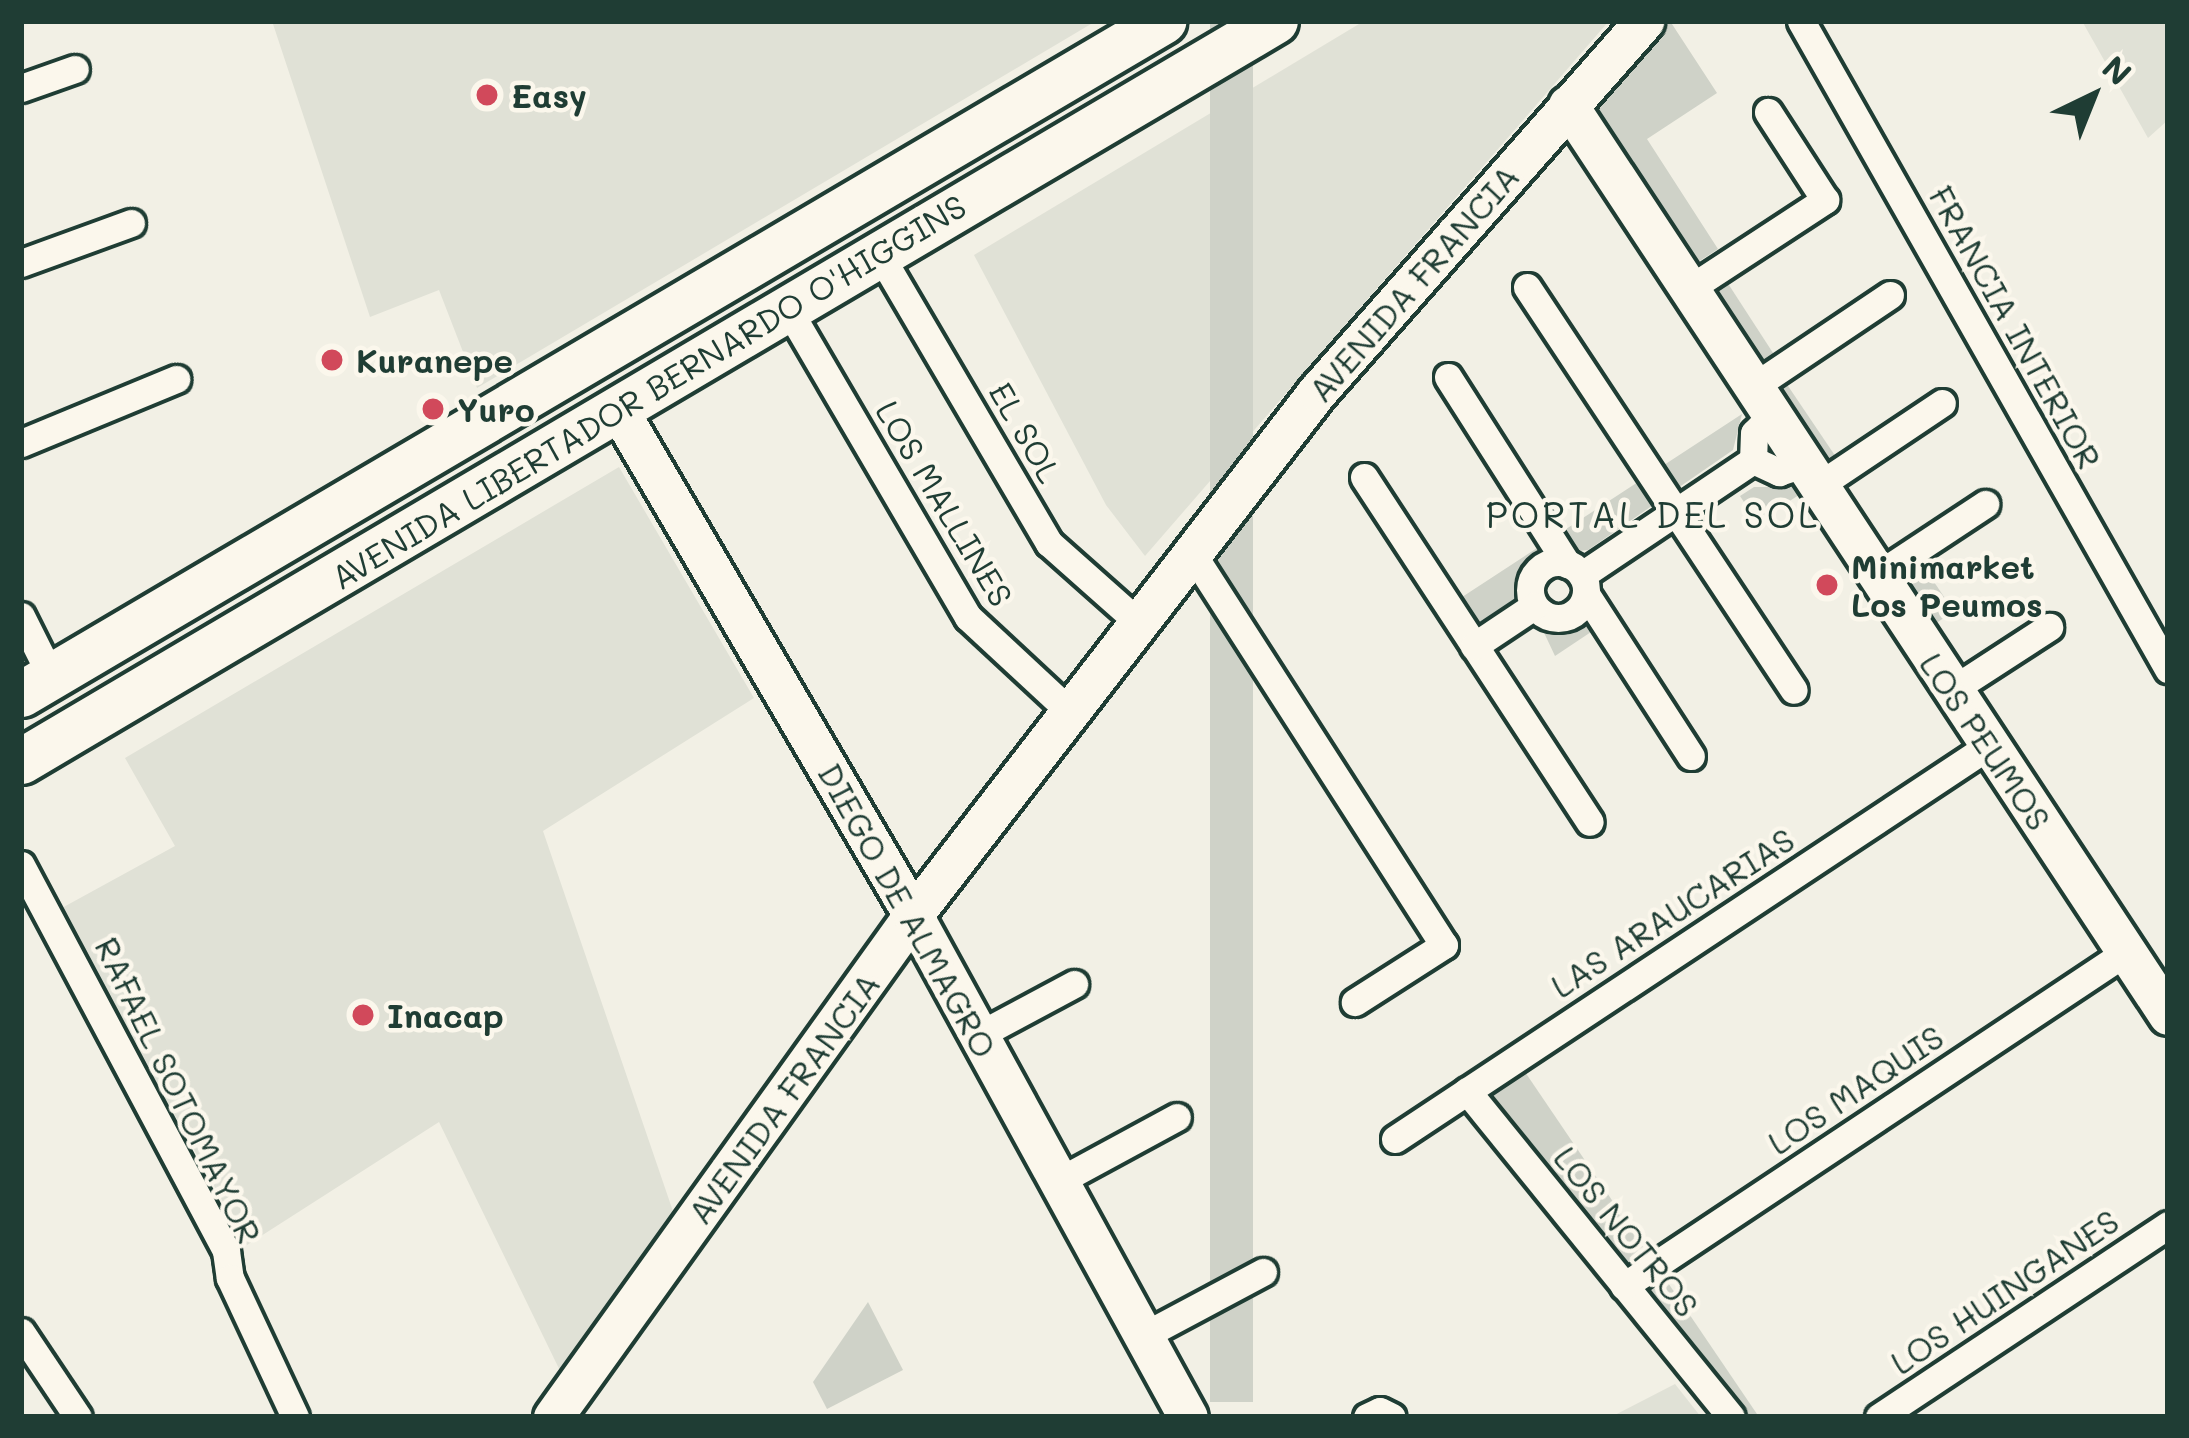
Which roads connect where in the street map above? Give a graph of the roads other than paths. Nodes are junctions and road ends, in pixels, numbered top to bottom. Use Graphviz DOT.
graph roads {
  1 [pos="1163,21"];
  2 [pos="1644,21"];
  3 [pos="1802,21"];
  4 [pos="1258,26"];
  5 [pos="75,69"];
  6 [pos="21,88"];
  7 [pos="1568,105"];
  8 [pos="1768,112"];
  9 [pos="130,223"];
  10 [pos="880,255"];
  11 [pos="21,262"];
  12 [pos="1527,287"];
  13 [pos="1689,290"];
  14 [pos="1890,295"];
  15 [pos="788,309"];
  16 [pos="1448,377"];
  17 [pos="176,379"];
  18 [pos="1762,401"];
  19 [pos="1942,403"];
  20 [pos="618,409"];
  21 [pos="21,443"];
  22 [pos="1753,460"];
  23 [pos="1810,475"];
  24 [pos="1364,477"];
  25 [pos="1985,504"];
  26 [pos="1676,512"];
  27 [pos="1192,553"];
  28 [pos="1876,576"];
  29 [pos="1578,578"];
  30 [pos="1534,606"];
  31 [pos="21,616"];
  32 [pos="1138,622"];
  33 [pos="2049,627"];
  34 [pos="1474,646"];
  35 [pos="2168,669"];
  36 [pos="36,685"];
  37 [pos="1794,690"];
  38 [pos="1952,690"];
  39 [pos="1070,711"];
  40 [pos="1990,746"];
  41 [pos="1691,756"];
  42 [pos="21,761"];
  43 [pos="1590,822"];
  44 [pos="21,865"];
  45 [pos="913,915"];
  46 [pos="2126,952"];
  47 [pos="1074,984"];
  48 [pos="1355,1002"];
  49 [pos="2168,1015"];
  50 [pos="979,1035"];
  51 [pos="1466,1091"];
  52 [pos="1178,1117"];
  53 [pos="1395,1139"];
  54 [pos="1059,1181"];
  55 [pos="2168,1225"];
  56 [pos="1263,1272"];
  57 [pos="1624,1286"];
  58 [pos="21,1332"];
  59 [pos="1143,1336"];
  60 [pos="78,1417"];
  61 [pos="295,1417"];
  62 [pos="553,1417"];
  63 [pos="1188,1417"];
  64 [pos="1731,1417"];
  65 [pos="1879,1417"];
  1 -- 36 [label="main road, AVENIDA LIBERTADOR BERNARDO O'HIGGINS"];
  2 -- 7 [label="street, AVENIDA FRANCIA"];
  3 -- 35 [label="street, FRANCIA INTERIOR"];
  4 -- 10 [label="main road, AVENIDA LIBERTADOR BERNARDO O'HIGGINS"];
  5 -- 6 [label="street"];
  7 -- 13 [label="street, LOS PEUMOS"];
  7 -- 27 [label="street, AVENIDA FRANCIA"];
  8 -- 13 [label="street"];
  9 -- 11 [label="street"];
  10 -- 15 [label="main road, AVENIDA LIBERTADOR BERNARDO O'HIGGINS"];
  10 -- 32 [label="street, EL SOL"];
  12 -- 26 [label="street"];
  13 -- 18 [label="street, LOS PEUMOS"];
  14 -- 18 [label="street"];
  15 -- 20 [label="main road, AVENIDA LIBERTADOR BERNARDO O'HIGGINS"];
  15 -- 39 [label="street, LOS MALLINES"];
  16 -- 29 [label="street"];
  17 -- 21 [label="street"];
  18 -- 22 [label="street"];
  18 -- 23 [label="street, LOS PEUMOS"];
  19 -- 23 [label="street"];
  20 -- 42 [label="main road, AVENIDA LIBERTADOR BERNARDO O'HIGGINS"];
  20 -- 45 [label="street, DIEGO DE ALMAGRO"];
  22 -- 23 [label="street"];
  22 -- 26 [label="street"];
  23 -- 28 [label="street, LOS PEUMOS"];
  24 -- 34 [label="street"];
  25 -- 28 [label="street"];
  26 -- 29 [label="street"];
  26 -- 37 [label="street"];
  27 -- 32 [label="street, AVENIDA FRANCIA"];
  27 -- 48 [label="street"];
  28 -- 38 [label="street, LOS PEUMOS"];
  29 -- 30 [label="street"];
  29 -- 30 [label="street"];
  29 -- 41 [label="street"];
  30 -- 34 [label="street"];
  31 -- 36 [label="street"];
  32 -- 39 [label="street, AVENIDA FRANCIA"];
  33 -- 38 [label="street"];
  34 -- 43 [label="street"];
  38 -- 40 [label="street, LOS PEUMOS"];
  39 -- 45 [label="street, AVENIDA FRANCIA"];
  40 -- 46 [label="street, LOS PEUMOS"];
  40 -- 51 [label="street, LAS ARAUCARIAS"];
  44 -- 61 [label="street, RAFAEL SOTOMAYOR"];
  45 -- 50 [label="street, DIEGO DE ALMAGRO"];
  45 -- 62 [label="street, AVENIDA FRANCIA"];
  46 -- 49 [label="street, LOS PEUMOS"];
  46 -- 57 [label="street, LOS MAQUIS"];
  47 -- 50 [label="street"];
  50 -- 54 [label="street, DIEGO DE ALMAGRO"];
  51 -- 53 [label="street, LAS ARAUCARIAS"];
  51 -- 57 [label="street, LOS NOTROS"];
  52 -- 54 [label="street"];
  54 -- 59 [label="street, DIEGO DE ALMAGRO"];
  55 -- 65 [label="street, LOS HUINGANES"];
  56 -- 59 [label="street"];
  57 -- 64 [label="street, LOS NOTROS"];
  58 -- 60 [label="street"];
  59 -- 63 [label="street, DIEGO DE ALMAGRO"];
}
